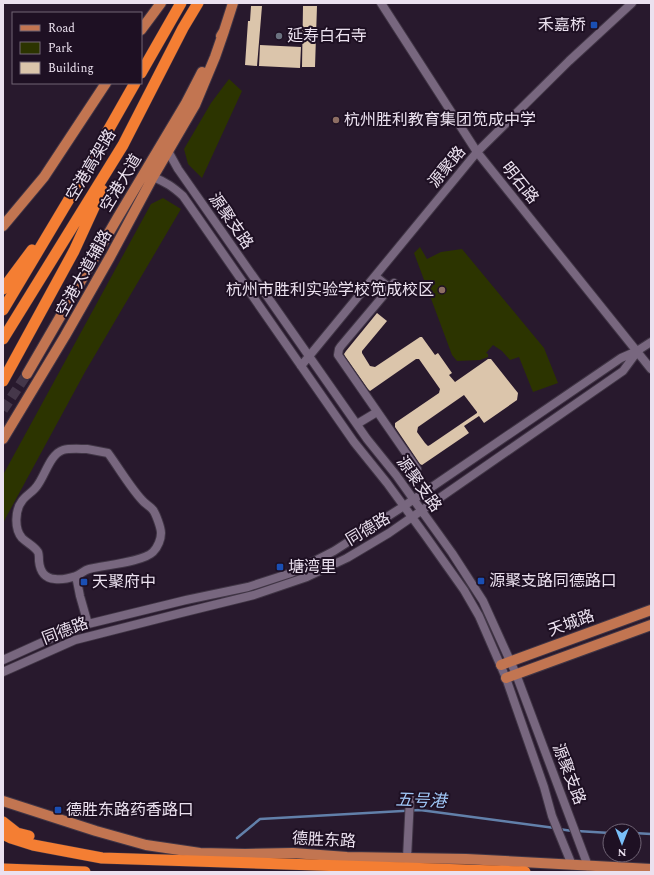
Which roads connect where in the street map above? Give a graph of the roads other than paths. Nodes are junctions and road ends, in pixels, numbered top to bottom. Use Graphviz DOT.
graph roads {
  1 [pos="161,3"];
  2 [pos="181,3"];
  3 [pos="198,3"];
  4 [pos="234,3"];
  5 [pos="381,3"];
  6 [pos="632,3"];
  7 [pos="142,29"];
  8 [pos="224,31"];
  9 [pos="142,71"];
  10 [pos="105,84"];
  11 [pos="134,84"];
  12 [pos="123,145"];
  13 [pos="168,151"];
  14 [pos="477,152"];
  15 [pos="153,177"];
  16 [pos="68,201"];
  17 [pos="19,208"];
  18 [pos="3,222"];
  19 [pos="3,226"];
  20 [pos="375,276"];
  21 [pos="3,289"];
  22 [pos="3,310"];
  23 [pos="3,339"];
  24 [pos="651,342"];
  25 [pos="637,351"];
  26 [pos="310,356"];
  27 [pos="301,366"];
  28 [pos="651,369"];
  29 [pos="27,374"];
  30 [pos="3,381"];
  31 [pos="377,412"];
  32 [pos="357,424"];
  33 [pos="3,439"];
  34 [pos="417,469"];
  35 [pos="414,500"];
  36 [pos="404,506"];
  37 [pos="422,511"];
  38 [pos="412,517"];
  39 [pos="76,576"];
  40 [pos="651,610"];
  41 [pos="88,624"];
  42 [pos="651,625"];
  43 [pos="3,660"];
  44 [pos="511,661"];
  45 [pos="501,665"];
  46 [pos="3,672"];
  47 [pos="516,674"];
  48 [pos="506,678"];
  49 [pos="3,801"];
  50 [pos="410,802"];
  51 [pos="3,822"];
  52 [pos="3,834"];
  53 [pos="102,858"];
  54 [pos="407,858"];
  55 [pos="572,865"];
  56 [pos="588,866"];
  57 [pos="3,869"];
  58 [pos="651,869"];
  59 [pos="67,872"];
  60 [pos="85,872"];
  61 [pos="525,872"];
  1 -- 7 [label="main road"];
  2 -- 9 [label="highway"];
  3 -- 12 [label="highway, 空港高架路"];
  4 -- 8 [label="main road, 空港大道"];
  5 -- 14 [label="street, 明石路"];
  6 -- 14 [label="street, 源聚路"];
  8 -- 13 [label="main road, 空港大道辅路"];
  8 -- 29 [label="main road, 空港大道"];
  10 -- 17 [label="main road"];
  11 -- 16 [label="highway, 空港高架路"];
  12 -- 23 [label="highway, 空港高架路"];
  12 -- 30 [label="highway"];
  13 -- 15 [label="main road, 空港大道辅路"];
  13 -- 26 [label="street, 源聚支路"];
  14 -- 20 [label="street, 源聚路"];
  14 -- 25 [label="street, 明石路"];
  15 -- 27 [label="street, 源聚支路"];
  15 -- 33 [label="main road, 空港大道辅路"];
  16 -- 21 [label="highway"];
  16 -- 22 [label="highway, 空港高架路"];
  17 -- 18 [label="main road"];
  17 -- 19 [label="main road"];
  20 -- 26 [label="street, 源聚路"];
  20 -- 31 [label="street"];
  24 -- 25 [label="street, 同德路"];
  25 -- 28 [label="street, 明石路"];
  25 -- 35 [label="street, 同德路"];
  25 -- 37 [label="street, 同德路"];
  26 -- 27 [label="street, 源聚路"];
  26 -- 32 [label="street, 源聚支路"];
  27 -- 36 [label="street, 源聚支路"];
  31 -- 32 [label="street"];
  31 -- 34 [label="street"];
  32 -- 35 [label="street, 源聚支路"];
  35 -- 36 [label="street, 同德路"];
  35 -- 37 [label="street, 源聚支路"];
  36 -- 38 [label="street, 源聚支路"];
  36 -- 41 [label="street, 同德路"];
  37 -- 38 [label="street, 同德路"];
  37 -- 44 [label="street, 源聚支路"];
  38 -- 45 [label="street, 源聚支路"];
  38 -- 46 [label="street, 同德路"];
  39 -- 39 [label="street"];
  39 -- 41 [label="street"];
  40 -- 44 [label="main road, 天城路"];
  41 -- 43 [label="street, 同德路"];
  42 -- 47 [label="main road, 天城路"];
  44 -- 45 [label="main road, 天城路"];
  44 -- 47 [label="street, 源聚支路"];
  45 -- 48 [label="street, 源聚支路"];
  47 -- 48 [label="main road, 天城路"];
  47 -- 56 [label="street, 源聚支路"];
  48 -- 55 [label="street, 源聚支路"];
  49 -- 54 [label="main road, 德胜东路"];
  50 -- 54 [label="street"];
  51 -- 53 [label="highway"];
  52 -- 53 [label="highway"];
  53 -- 61 [label="highway"];
  54 -- 55 [label="main road, 德胜东路"];
  55 -- 56 [label="main road, 德胜东路"];
  56 -- 58 [label="main road, 德胜东路"];
  57 -- 59 [label="highway"];
  59 -- 60 [label="highway"];
}
